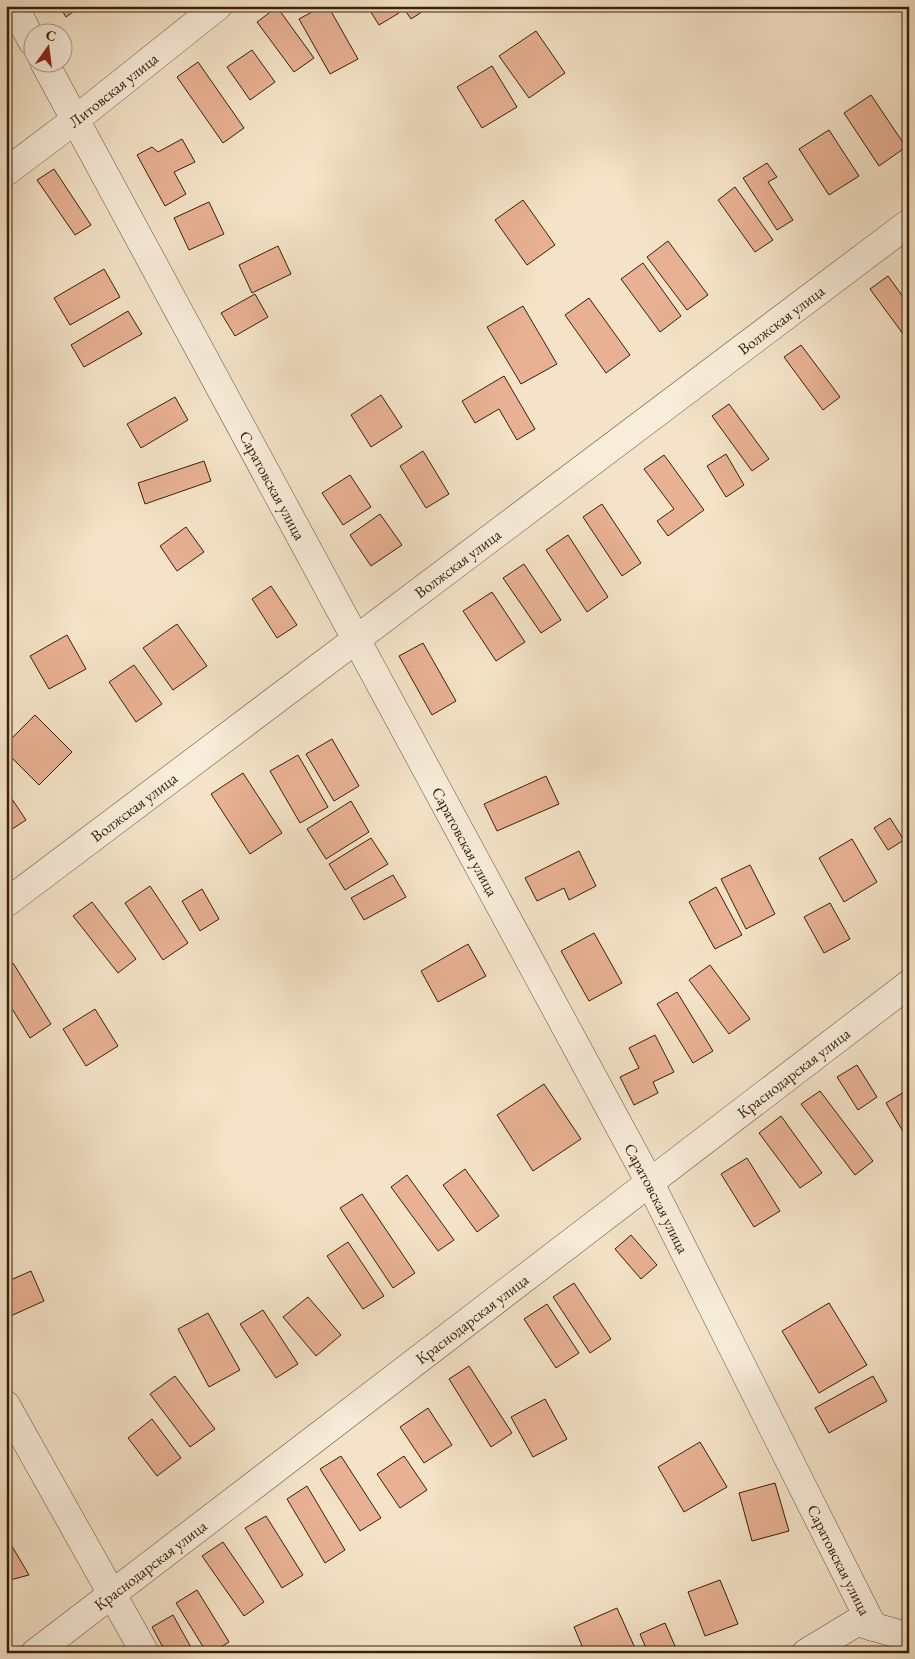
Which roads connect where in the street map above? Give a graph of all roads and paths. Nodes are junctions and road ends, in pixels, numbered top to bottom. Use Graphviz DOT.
graph roads {
  1 [pos="14,6"];
  2 [pos="218,6"];
  3 [pos="22,22"];
  4 [pos="49,72"];
  5 [pos="75,120"];
  6 [pos="6,172"];
  7 [pos="909,223"];
  8 [pos="357,640"];
  9 [pos="6,903"];
  10 [pos="909,984"];
  11 [pos="650,1182"];
  12 [pos="6,1405"];
  13 [pos="112,1594"];
  14 [pos="873,1626"];
  15 [pos="909,1637"];
  16 [pos="35,1653"];
  17 [pos="145,1653"];
  18 [pos="806,1653"];
  1 -- 3 [label="street"];
  2 -- 5 [label="street, Литовская улица"];
  4 -- 5 [label="street, Саратовская улица"];
  5 -- 6 [label="street, Литовская улица"];
  5 -- 8 [label="street, Саратовская улица"];
  7 -- 8 [label="street, Волжская улица"];
  8 -- 9 [label="street, Волжская улица"];
  8 -- 11 [label="street, Саратовская улица"];
  10 -- 11 [label="street, Краснодарская улица"];
  11 -- 13 [label="street, Краснодарская улица"];
  11 -- 14 [label="street, Саратовская улица"];
  12 -- 13 [label="street"];
  13 -- 16 [label="street, Краснодарская улица"];
  13 -- 17 [label="street"];
  14 -- 15 [label="street"];
  14 -- 18 [label="street"];
}
